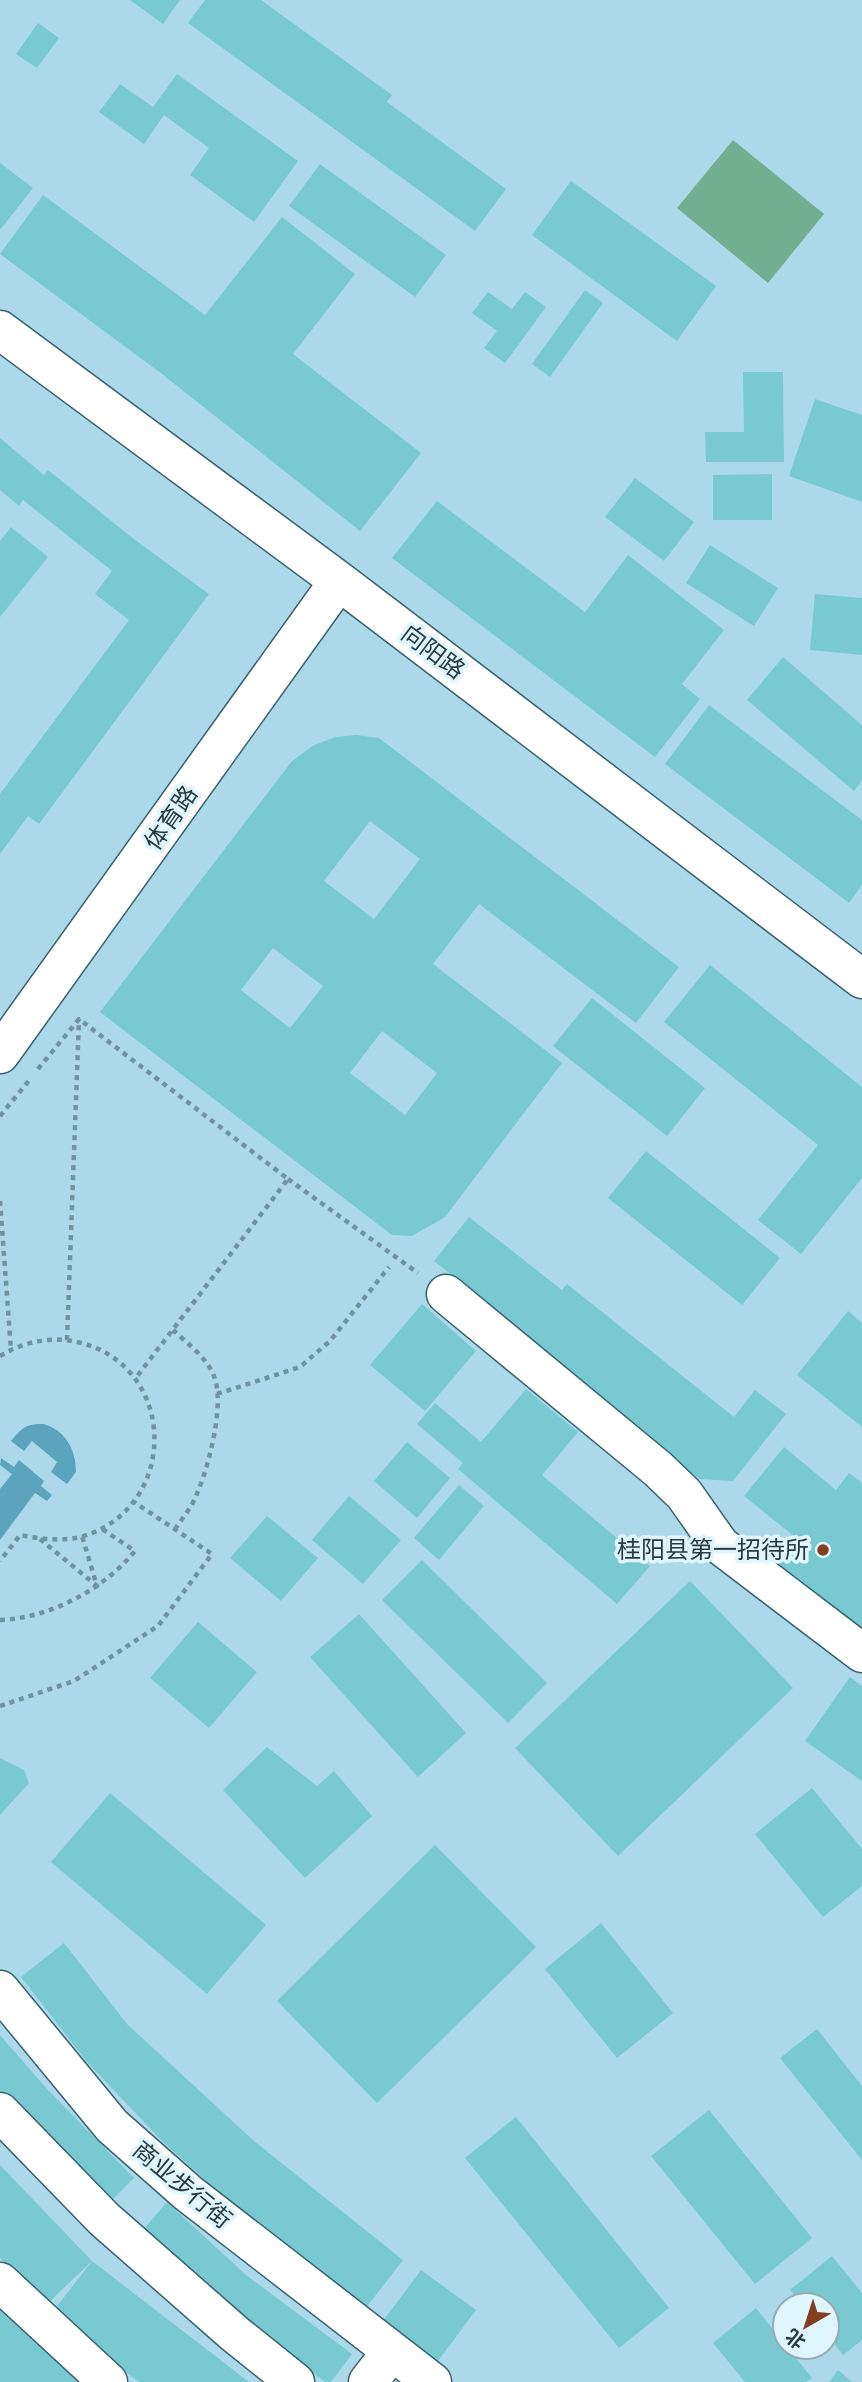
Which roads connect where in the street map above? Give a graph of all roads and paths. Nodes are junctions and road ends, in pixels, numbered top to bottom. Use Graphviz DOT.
graph roads {
  1 [pos="0,330"];
  2 [pos="340,581"];
  3 [pos="862,979"];
  4 [pos="79,1018"];
  5 [pos="0,1054"];
  6 [pos="0,1116"];
  7 [pos="288,1179"];
  8 [pos="0,1201"];
  9 [pos="407,1265"];
  10 [pos="389,1267"];
  11 [pos="446,1294"];
  12 [pos="173,1330"];
  13 [pos="67,1340"];
  14 [pos="11,1350"];
  15 [pos="0,1356"];
  16 [pos="135,1379"];
  17 [pos="217,1394"];
  18 [pos="134,1502"];
  19 [pos="102,1529"];
  20 [pos="175,1529"];
  21 [pos="82,1536"];
  22 [pos="39,1539"];
  23 [pos="0,1561"];
  24 [pos="97,1586"];
  25 [pos="0,1620"];
  26 [pos="862,1653"];
  27 [pos="0,1706"];
  28 [pos="0,1990"];
  29 [pos="0,2112"];
  30 [pos="0,2281"];
  31 [pos="392,2351"];
  32 [pos="108,2382"];
  33 [pos="295,2382"];
  34 [pos="368,2382"];
  35 [pos="432,2382"];
  1 -- 2 [label="street, 向阳路"];
  2 -- 3 [label="street, 向阳路"];
  2 -- 5 [label="street, 体育路"];
  4 -- 6 [label="path"];
  4 -- 7 [label="path"];
  4 -- 13 [label="path"];
  7 -- 9 [label="path"];
  7 -- 12 [label="path"];
  8 -- 14 [label="path"];
  10 -- 17 [label="path"];
  11 -- 26 [label="street"];
  12 -- 16 [label="path"];
  12 -- 17 [label="path"];
  13 -- 14 [label="path"];
  13 -- 16 [label="path"];
  14 -- 15 [label="path"];
  16 -- 18 [label="path"];
  17 -- 20 [label="path"];
  18 -- 19 [label="path"];
  18 -- 20 [label="path"];
  19 -- 21 [label="path"];
  19 -- 24 [label="path"];
  20 -- 27 [label="path"];
  21 -- 22 [label="path"];
  21 -- 24 [label="path"];
  22 -- 23 [label="path"];
  22 -- 24 [label="path"];
  24 -- 25 [label="path"];
  28 -- 31 [label="street, 商业步行街"];
  29 -- 33 [label="street"];
  30 -- 32 [label="street"];
  31 -- 34 [label="street"];
  31 -- 35 [label="street, 商业步行街"];
}
